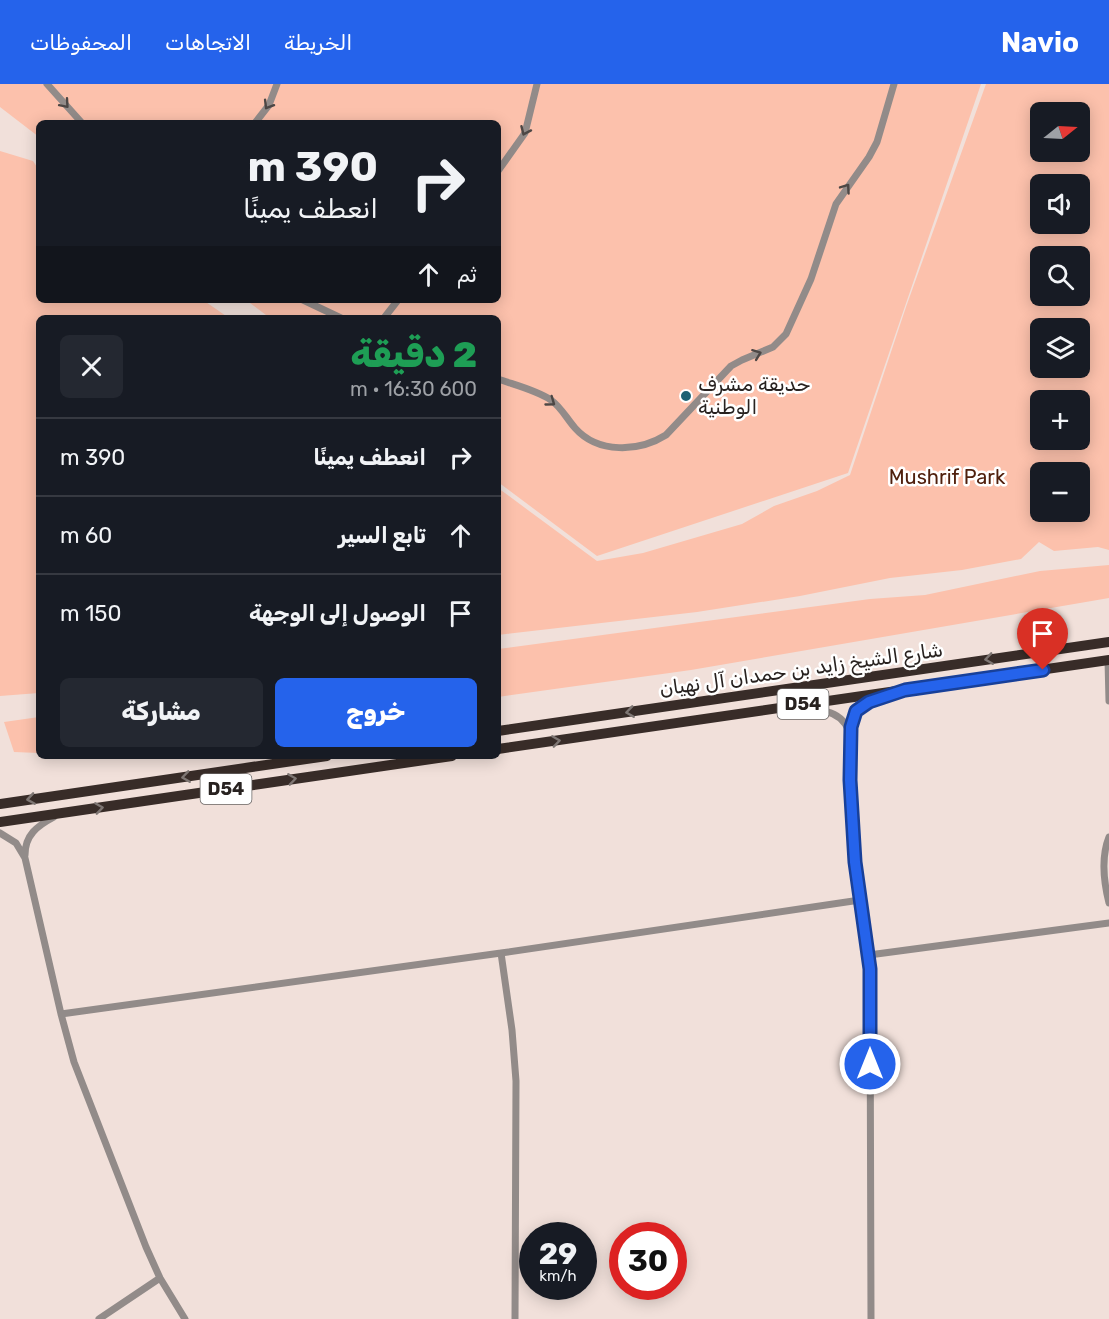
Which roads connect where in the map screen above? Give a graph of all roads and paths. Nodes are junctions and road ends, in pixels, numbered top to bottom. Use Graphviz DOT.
graph roads {
  1 [pos="47,84"];
  2 [pos="277,84"];
  3 [pos="537,84"];
  4 [pos="894,84"];
  5 [pos="79,120"];
  6 [pos="257,120"];
  7 [pos="501,167"];
  8 [pos="309,303"];
  9 [pos="396,303"];
  10 [pos="335,315"];
  11 [pos="386,315"];
  12 [pos="501,380"];
  13 [pos="1109,642"];
  14 [pos="1109,660"];
  15 [pos="905,690"];
  16 [pos="1109,701"];
  17 [pos="767,710"];
  18 [pos="501,731"];
  19 [pos="850,736"];
  20 [pos="501,749"];
  21 [pos="307,759"];
  22 [pos="431,759"];
  23 [pos="0,804"];
  24 [pos="62,813"];
  25 [pos="0,822"];
  26 [pos="0,833"];
  27 [pos="1109,837"];
  28 [pos="24,858"];
  29 [pos="860,900"];
  30 [pos="1109,903"];
  31 [pos="1109,923"];
  32 [pos="501,953"];
  33 [pos="868,955"];
  34 [pos="61,1014"];
  35 [pos="160,1278"];
  36 [pos="99,1319"];
  37 [pos="185,1319"];
  38 [pos="515,1319"];
  39 [pos="871,1319"];
  1 -- 5 [label="street, one-way"];
  2 -- 6 [label="street, one-way"];
  3 -- 7 [label="street, one-way"];
  12 -- 4 [label="street, one-way"];
  8 -- 10 [label="street"];
  9 -- 11 [label="street"];
  13 -- 18 [label="highway, شارع الشيخ زايد بن حمدان آل نهيان / D54, one-way"];
  14 -- 15 [label="highway, شارع الشيخ زايد بن حمدان آل نهيان / D54"];
  14 -- 16 [label="street"];
  15 -- 17 [label="highway, شارع الشيخ زايد بن حمدان آل نهيان / D54"];
  15 -- 19 [label="street"];
  17 -- 19 [label="street"];
  20 -- 17 [label="highway, شارع الشيخ زايد بن حمدان آل نهيان / D54, one-way"];
  19 -- 29 [label="street"];
  21 -- 23 [label="highway, D54, one-way"];
  24 -- 22 [label="highway, D54, one-way"];
  24 -- 25 [label="highway, D54"];
  24 -- 28 [label="street"];
  26 -- 28 [label="street"];
  27 -- 30 [label="street"];
  28 -- 34 [label="street"];
  29 -- 32 [label="street"];
  29 -- 33 [label="street"];
  31 -- 33 [label="street"];
  32 -- 34 [label="street"];
  32 -- 38 [label="street"];
  33 -- 39 [label="street"];
  34 -- 35 [label="street"];
  35 -- 36 [label="street"];
  35 -- 37 [label="street"];
}
